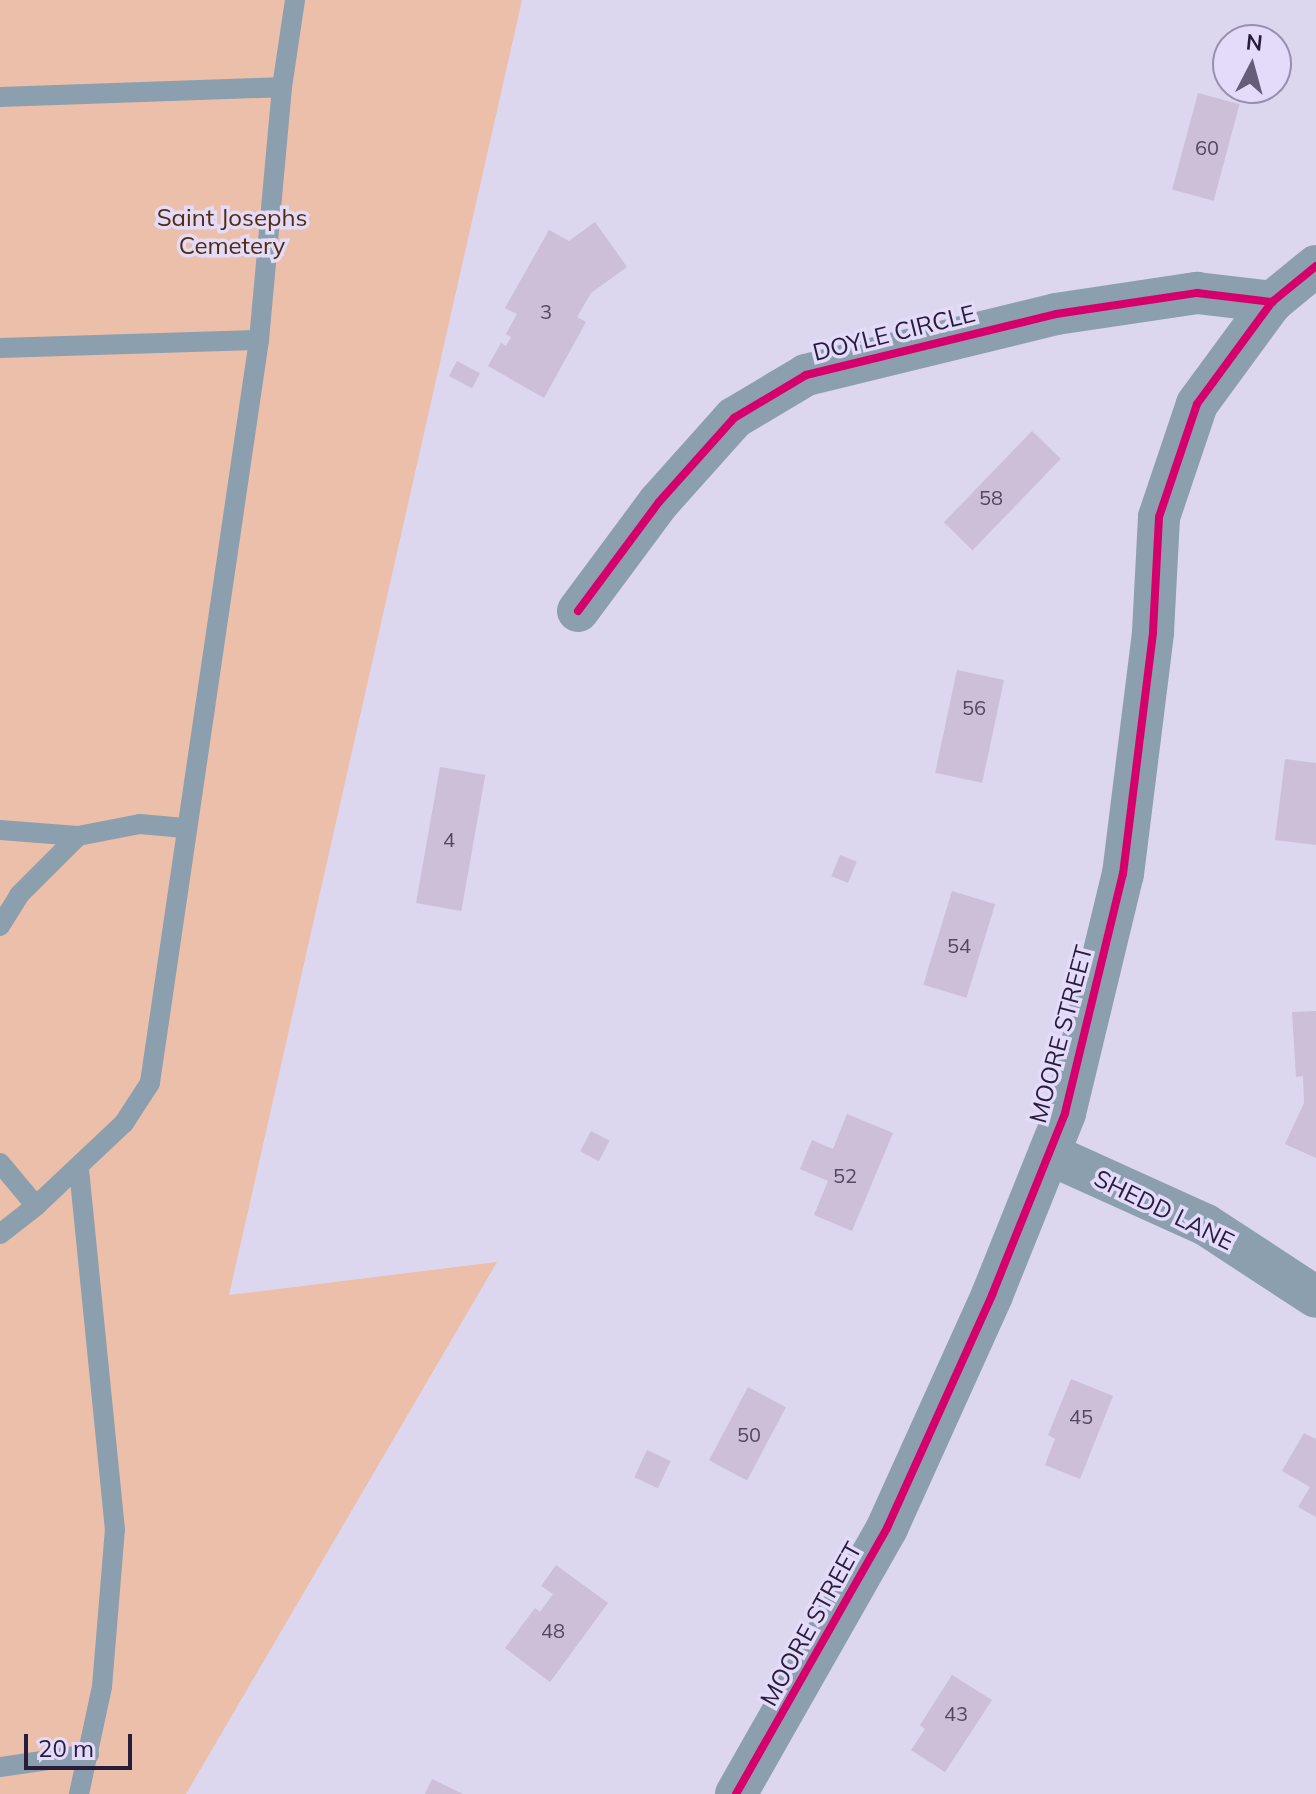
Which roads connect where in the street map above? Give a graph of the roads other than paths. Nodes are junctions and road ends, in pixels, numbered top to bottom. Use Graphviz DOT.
graph roads {
  1 [pos="295,0"];
  2 [pos="282,87"];
  3 [pos="0,97"];
  4 [pos="1316,266"];
  5 [pos="1272,302"];
  6 [pos="259,340"];
  7 [pos="0,348"];
  8 [pos="578,611"];
  9 [pos="184,828"];
  10 [pos="0,830"];
  11 [pos="78,836"];
  12 [pos="0,926"];
  13 [pos="1049,1154"];
  14 [pos="0,1163"];
  15 [pos="79,1169"];
  16 [pos="36,1206"];
  17 [pos="0,1234"];
  18 [pos="1316,1297"];
  19 [pos="89,1754"];
  20 [pos="0,1767"];
  21 [pos="79,1794"];
  22 [pos="736,1794"];
  1 -- 2 [label="lane"];
  2 -- 3 [label="lane"];
  2 -- 6 [label="lane"];
  4 -- 5 [label="street, MOORE STREET"];
  5 -- 8 [label="street, DOYLE CIRCLE"];
  5 -- 13 [label="street, MOORE STREET"];
  6 -- 7 [label="lane"];
  6 -- 9 [label="lane"];
  9 -- 11 [label="lane"];
  9 -- 15 [label="lane"];
  10 -- 11 [label="lane"];
  11 -- 12 [label="lane"];
  13 -- 18 [label="street, SHEDD LANE"];
  13 -- 22 [label="street, MOORE STREET"];
  14 -- 16 [label="lane"];
  15 -- 16 [label="lane"];
  15 -- 19 [label="lane"];
  16 -- 17 [label="lane"];
  19 -- 20 [label="lane"];
  19 -- 21 [label="lane"];
}
